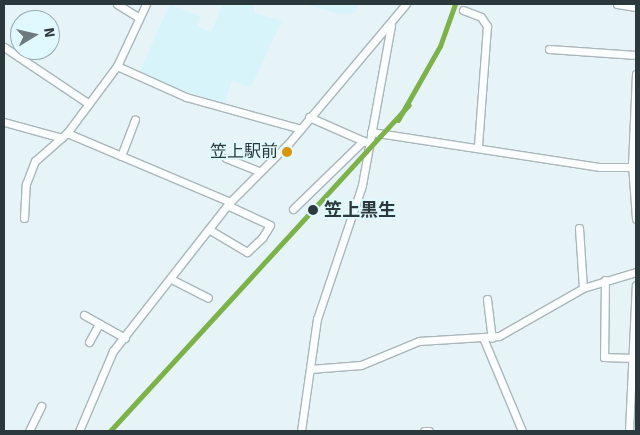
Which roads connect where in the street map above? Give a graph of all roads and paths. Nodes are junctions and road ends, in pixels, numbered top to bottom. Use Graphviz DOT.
graph roads {
  1 [pos="118,4"];
  2 [pos="146,4"];
  3 [pos="406,4"];
  4 [pos="617,4"];
  5 [pos="636,7"];
  6 [pos="463,10"];
  7 [pos="139,18"];
  8 [pos="391,26"];
  9 [pos="4,47"];
  10 [pos="549,49"];
  11 [pos="636,55"];
  12 [pos="117,66"];
  13 [pos="636,74"];
  14 [pos="88,104"];
  15 [pos="309,117"];
  16 [pos="135,120"];
  17 [pos="4,122"];
  18 [pos="301,129"];
  19 [pos="371,132"];
  20 [pos="64,136"];
  21 [pos="366,142"];
  22 [pos="634,142"];
  23 [pos="478,147"];
  24 [pos="121,156"];
  25 [pos="226,158"];
  26 [pos="632,168"];
  27 [pos="260,171"];
  28 [pos="229,203"];
  29 [pos="293,208"];
  30 [pos="24,218"];
  31 [pos="636,219"];
  32 [pos="579,228"];
  33 [pos="210,230"];
  34 [pos="636,272"];
  35 [pos="173,280"];
  36 [pos="605,280"];
  37 [pos="636,284"];
  38 [pos="584,288"];
  39 [pos="208,298"];
  40 [pos="487,299"];
  41 [pos="84,315"];
  42 [pos="99,324"];
  43 [pos="635,335"];
  44 [pos="124,338"];
  45 [pos="488,339"];
  46 [pos="89,342"];
  47 [pos="632,358"];
  48 [pos="310,369"];
  49 [pos="41,406"];
  50 [pos="28,431"];
  51 [pos="79,431"];
  52 [pos="301,431"];
  53 [pos="424,431"];
  54 [pos="429,431"];
  55 [pos="522,431"];
  56 [pos="629,431"];
  1 -- 7 [label="street"];
  2 -- 7 [label="street"];
  3 -- 8 [label="street"];
  4 -- 5 [label="street"];
  6 -- 23 [label="street"];
  7 -- 12 [label="street"];
  8 -- 15 [label="street"];
  8 -- 19 [label="street"];
  9 -- 14 [label="street"];
  10 -- 11 [label="street"];
  12 -- 14 [label="street"];
  12 -- 18 [label="street"];
  13 -- 22 [label="street"];
  14 -- 20 [label="street"];
  15 -- 18 [label="street"];
  15 -- 21 [label="street"];
  16 -- 24 [label="street"];
  17 -- 20 [label="street"];
  18 -- 27 [label="street"];
  19 -- 21 [label="street"];
  19 -- 23 [label="street"];
  20 -- 24 [label="street"];
  20 -- 30 [label="street"];
  21 -- 29 [label="street"];
  21 -- 48 [label="street"];
  22 -- 26 [label="street"];
  23 -- 26 [label="street"];
  24 -- 28 [label="street"];
  25 -- 27 [label="street"];
  26 -- 31 [label="street"];
  27 -- 28 [label="street"];
  28 -- 33 [label="street"];
  28 -- 33 [label="street"];
  32 -- 38 [label="street"];
  33 -- 35 [label="street"];
  34 -- 36 [label="street"];
  35 -- 39 [label="street"];
  35 -- 44 [label="street"];
  36 -- 38 [label="street"];
  36 -- 47 [label="street"];
  37 -- 43 [label="street"];
  38 -- 45 [label="street"];
  40 -- 45 [label="street"];
  41 -- 42 [label="street"];
  42 -- 44 [label="street"];
  42 -- 46 [label="street"];
  43 -- 47 [label="street"];
  44 -- 51 [label="street"];
  45 -- 48 [label="street"];
  45 -- 55 [label="street"];
  47 -- 56 [label="street"];
  48 -- 52 [label="street"];
  49 -- 50 [label="street"];
  53 -- 54 [label="street"];
}
